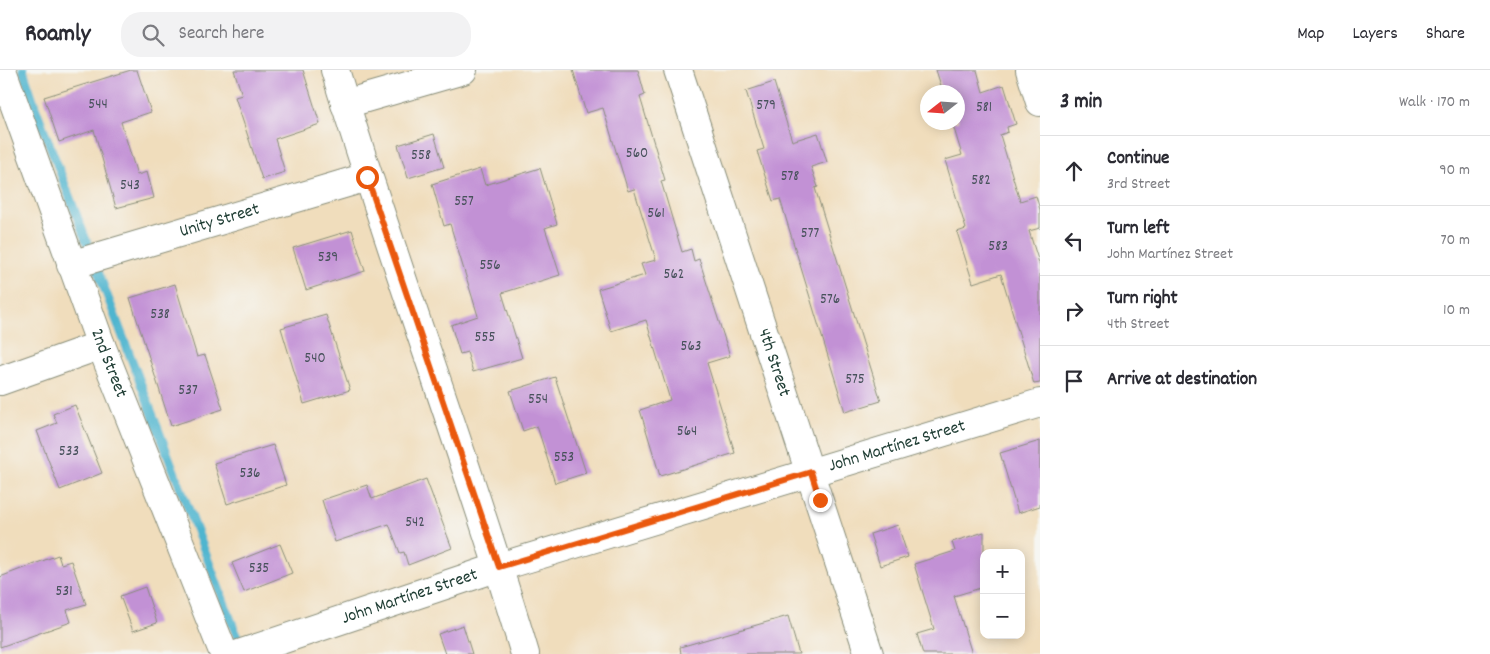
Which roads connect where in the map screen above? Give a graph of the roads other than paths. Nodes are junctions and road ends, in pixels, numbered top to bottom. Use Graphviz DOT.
graph roads {
  1 [pos="2,70"];
  2 [pos="334,70"];
  3 [pos="463,70"];
  4 [pos="679,70"];
  5 [pos="1030,70"];
  6 [pos="1040,102"];
  7 [pos="345,104"];
  8 [pos="367,177"];
  9 [pos="71,265"];
  10 [pos="101,345"];
  11 [pos="0,381"];
  12 [pos="1040,403"];
  13 [pos="811,472"];
  14 [pos="499,567"];
  15 [pos="224,654"];
  16 [pos="238,654"];
  17 [pos="525,654"];
  18 [pos="869,654"];
  1 -- 9 [label="street, 2nd Street"];
  2 -- 7 [label="street"];
  3 -- 7 [label="street"];
  4 -- 13 [label="street, 4th Street"];
  5 -- 6 [label="street"];
  7 -- 8 [label="street"];
  8 -- 9 [label="street, Unity Street"];
  8 -- 14 [label="street"];
  9 -- 10 [label="street, 2nd Street"];
  10 -- 11 [label="street"];
  10 -- 15 [label="street, 2nd Street"];
  12 -- 13 [label="street, John Martínez Street"];
  13 -- 14 [label="street, John Martínez Street"];
  13 -- 18 [label="street, 4th Street"];
  14 -- 16 [label="street, John Martínez Street"];
  14 -- 17 [label="street"];
}
